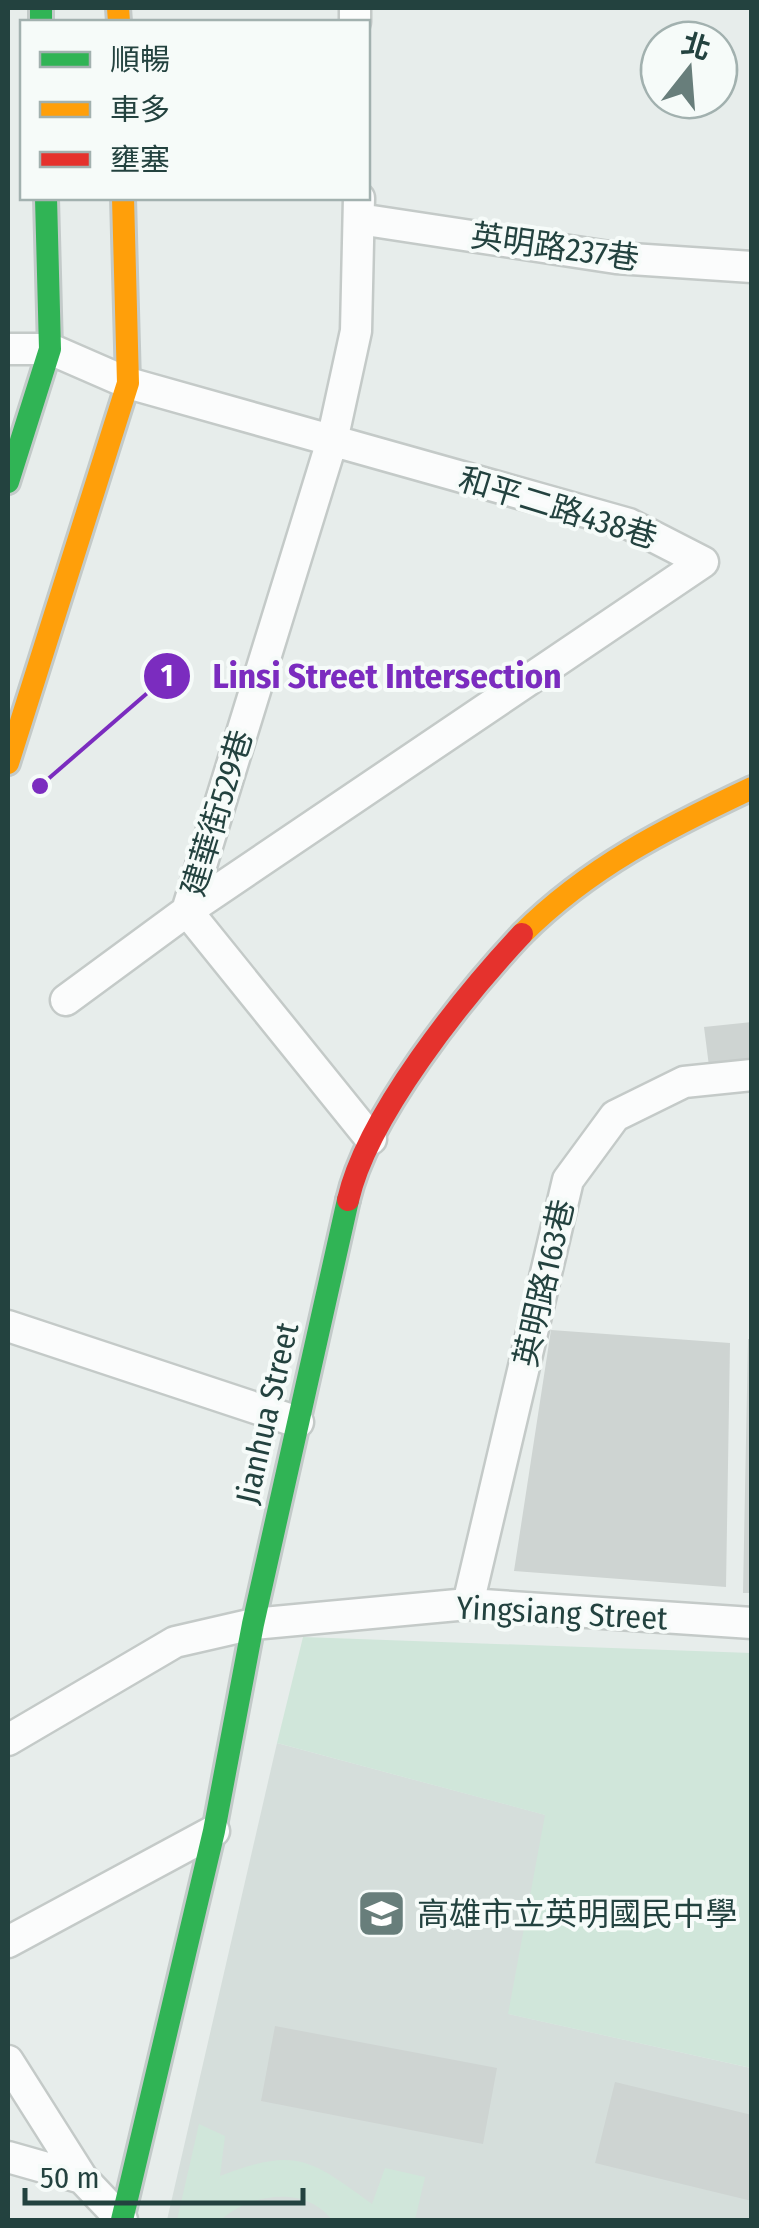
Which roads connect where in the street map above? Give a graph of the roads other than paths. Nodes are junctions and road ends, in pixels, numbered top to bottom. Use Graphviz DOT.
graph roads {
  1 [pos="46,200"];
  2 [pos="123,200"];
  3 [pos="359,208"];
  4 [pos="752,267"];
  5 [pos="8,348"];
  6 [pos="50,349"];
  7 [pos="128,383"];
  8 [pos="332,441"];
  9 [pos="8,482"];
  10 [pos="8,762"];
  11 [pos="752,788"];
  12 [pos="187,911"];
  13 [pos="66,1000"];
  14 [pos="752,1075"];
  15 [pos="371,1140"];
  16 [pos="8,1326"];
  17 [pos="298,1422"];
  18 [pos="468,1604"];
  19 [pos="752,1623"];
  20 [pos="254,1624"];
  21 [pos="8,1740"];
  22 [pos="214,1831"];
  23 [pos="8,1942"];
  24 [pos="8,2060"];
  25 [pos="8,2157"];
  26 [pos="82,2178"];
  27 [pos="122,2220"];
  1 -- 6 [label="street"];
  2 -- 7 [label="street"];
  3 -- 4 [label="street, 英明路237巷"];
  3 -- 8 [label="street, 建華街529巷"];
  5 -- 6 [label="street"];
  6 -- 7 [label="street, 和平二路438巷"];
  6 -- 9 [label="street"];
  7 -- 8 [label="street, 和平二路438巷"];
  7 -- 10 [label="street"];
  8 -- 12 [label="street, 建華街529巷"];
  8 -- 12 [label="street, 和平二路438巷"];
  11 -- 15 [label="street, Jianhua Street"];
  12 -- 13 [label="street, 和平二路438巷"];
  12 -- 15 [label="street, 建華街529巷"];
  14 -- 18 [label="street, 英明路163巷"];
  15 -- 17 [label="street, Jianhua Street"];
  16 -- 17 [label="street"];
  17 -- 20 [label="street, Jianhua Street"];
  18 -- 19 [label="street, Yingsiang Street"];
  18 -- 20 [label="street, Yingsiang Street"];
  20 -- 21 [label="street, Yingsiang Street"];
  20 -- 22 [label="street, Jianhua Street"];
  22 -- 23 [label="street"];
  22 -- 27 [label="street, Jianhua Street"];
  24 -- 26 [label="street"];
  25 -- 26 [label="street"];
  26 -- 27 [label="street"];
}
